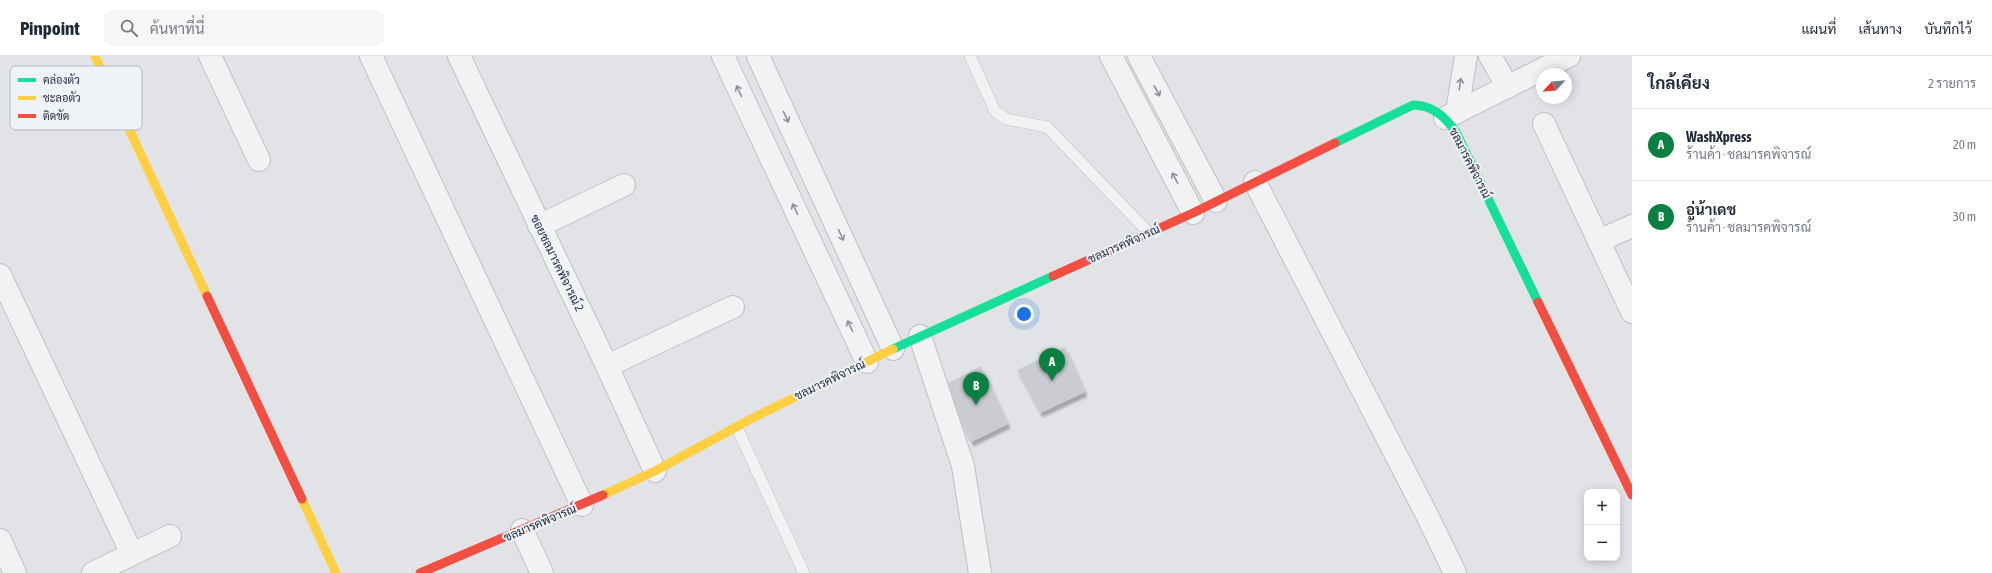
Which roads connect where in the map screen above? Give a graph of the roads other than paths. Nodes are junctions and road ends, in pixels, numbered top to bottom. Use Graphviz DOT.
graph roads {
  1 [pos="95,56"];
  2 [pos="210,56"];
  3 [pos="371,56"];
  4 [pos="459,56"];
  5 [pos="723,56"];
  6 [pos="758,56"];
  7 [pos="970,56"];
  8 [pos="1111,56"];
  9 [pos="1139,56"];
  10 [pos="1466,56"];
  11 [pos="1490,56"];
  12 [pos="1569,56"];
  13 [pos="100,66"];
  14 [pos="1508,87"];
  15 [pos="1451,115"];
  16 [pos="1544,124"];
  17 [pos="129,130"];
  18 [pos="259,160"];
  19 [pos="1255,182"];
  20 [pos="624,186"];
  21 [pos="1216,201"];
  22 [pos="1193,213"];
  23 [pos="539,226"];
  24 [pos="1632,226"];
  25 [pos="1149,233"];
  26 [pos="1599,241"];
  27 [pos="0,276"];
  28 [pos="733,306"];
  29 [pos="1632,312"];
  30 [pos="920,336"];
  31 [pos="893,349"];
  32 [pos="867,362"];
  33 [pos="607,366"];
  34 [pos="737,428"];
  35 [pos="655,471"];
  36 [pos="1632,495"];
  37 [pos="582,505"];
  38 [pos="522,530"];
  39 [pos="170,536"];
  40 [pos="0,540"];
  41 [pos="132,554"];
  42 [pos="15,573"];
  43 [pos="93,573"];
  44 [pos="336,573"];
  45 [pos="420,573"];
  46 [pos="542,573"];
  47 [pos="804,573"];
  48 [pos="980,573"];
  49 [pos="1455,573"];
  1 -- 13 [label="street"];
  2 -- 18 [label="street"];
  3 -- 37 [label="street"];
  4 -- 23 [label="street, ซอยชลมารคพิจารณ์ 2"];
  32 -- 5 [label="street, one-way"];
  6 -- 31 [label="street, one-way"];
  7 -- 25 [label="lane"];
  22 -- 8 [label="street, one-way"];
  9 -- 21 [label="street, one-way"];
  15 -- 10 [label="street, one-way"];
  11 -- 14 [label="street"];
  12 -- 14 [label="street"];
  14 -- 15 [label="street"];
  15 -- 19 [label="street, ชลมารคพิจารณ์"];
  15 -- 36 [label="street, ชลมารคพิจารณ์"];
  16 -- 26 [label="street"];
  17 -- 44 [label="street"];
  19 -- 21 [label="street, ชลมารคพิจารณ์"];
  19 -- 49 [label="street"];
  20 -- 23 [label="street"];
  21 -- 22 [label="street, ชลมารคพิจารณ์"];
  22 -- 25 [label="street, ชลมารคพิจารณ์"];
  23 -- 33 [label="street, ซอยชลมารคพิจารณ์ 2"];
  24 -- 26 [label="street"];
  25 -- 30 [label="street, ชลมารคพิจารณ์"];
  26 -- 29 [label="street"];
  27 -- 41 [label="street"];
  28 -- 33 [label="street"];
  30 -- 31 [label="street, ชลมารคพิจารณ์"];
  30 -- 48 [label="street"];
  31 -- 32 [label="street, ชลมารคพิจารณ์"];
  32 -- 34 [label="street, ชลมารคพิจารณ์"];
  33 -- 35 [label="street, ซอยชลมารคพิจารณ์ 2"];
  34 -- 35 [label="street, ชลมารคพิจารณ์"];
  34 -- 47 [label="lane"];
  35 -- 37 [label="street, ชลมารคพิจารณ์"];
  37 -- 38 [label="street, ชลมารคพิจารณ์"];
  38 -- 45 [label="street, ชลมารคพิจารณ์"];
  38 -- 46 [label="street"];
  39 -- 41 [label="street"];
  40 -- 42 [label="street"];
  41 -- 43 [label="street"];
}
